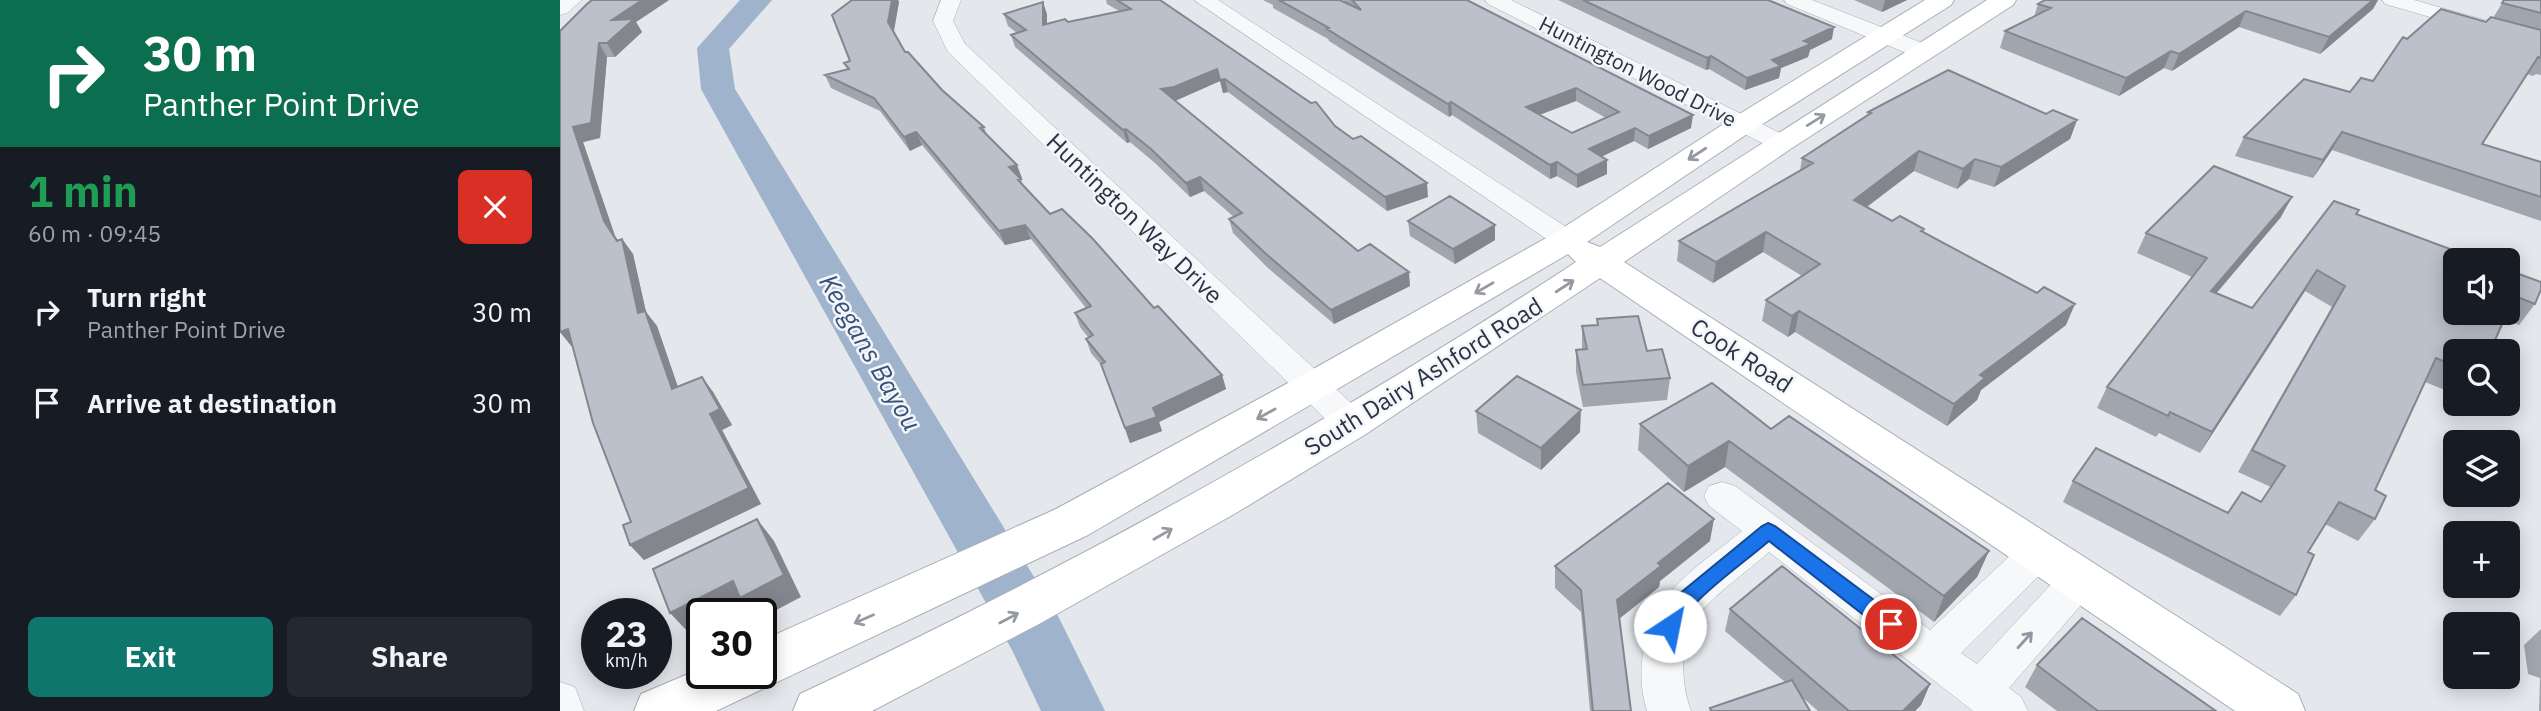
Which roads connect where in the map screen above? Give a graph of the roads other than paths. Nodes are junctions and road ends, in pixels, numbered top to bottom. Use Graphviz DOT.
graph roads {
  1 [pos="951,0"];
  2 [pos="1204,0"];
  3 [pos="1495,0"];
  4 [pos="1794,0"];
  5 [pos="1942,0"];
  6 [pos="2004,0"];
  7 [pos="2392,0"];
  8 [pos="1884,36"];
  9 [pos="2541,43"];
  10 [pos="1922,51"];
  11 [pos="1743,124"];
  12 [pos="1781,143"];
  13 [pos="1584,252"];
  14 [pos="1313,387"];
  15 [pos="1352,424"];
  16 [pos="1722,496"];
  17 [pos="1768,531"];
  18 [pos="2039,551"];
  19 [pos="2081,578"];
  20 [pos="1931,656"];
  21 [pos="777,658"];
  22 [pos="709,689"];
  23 [pos="560,701"];
  24 [pos="1993,701"];
  25 [pos="562,711"];
  26 [pos="660,711"];
  27 [pos="819,711"];
  28 [pos="1669,711"];
  29 [pos="2279,711"];
  1 -- 14 [label="street, Huntington Way Drive"];
  2 -- 13 [label="street, Cook Road"];
  3 -- 11 [label="street, Huntington Wood Drive"];
  4 -- 8 [label="street"];
  5 -- 8 [label="main road, South Dairy Ashford Road"];
  6 -- 10 [label="main road, South Dairy Ashford Road"];
  7 -- 9 [label="street"];
  8 -- 10 [label="street"];
  8 -- 11 [label="main road, South Dairy Ashford Road"];
  12 -- 10 [label="main road, South Dairy Ashford Road, one-way"];
  11 -- 12 [label="street, Huntington Wood Drive"];
  11 -- 13 [label="main road, South Dairy Ashford Road, one-way"];
  12 -- 13 [label="main road, South Dairy Ashford Road"];
  13 -- 14 [label="main road, South Dairy Ashford Road, one-way"];
  15 -- 13 [label="main road, South Dairy Ashford Road, one-way"];
  13 -- 18 [label="main road, Cook Road"];
  14 -- 15 [label="street, Huntington Way Drive"];
  14 -- 21 [label="main road, South Dairy Ashford Road, one-way"];
  27 -- 15 [label="main road, South Dairy Ashford Road, one-way"];
  16 -- 17 [label="street"];
  17 -- 20 [label="street"];
  17 -- 28 [label="street"];
  18 -- 19 [label="main road, Cook Road"];
  18 -- 20 [label="street"];
  24 -- 19 [label="street, one-way"];
  19 -- 29 [label="main road, Cook Road"];
  20 -- 24 [label="street"];
  22 -- 26 [label="main road"];
  23 -- 25 [label="street"];
}
